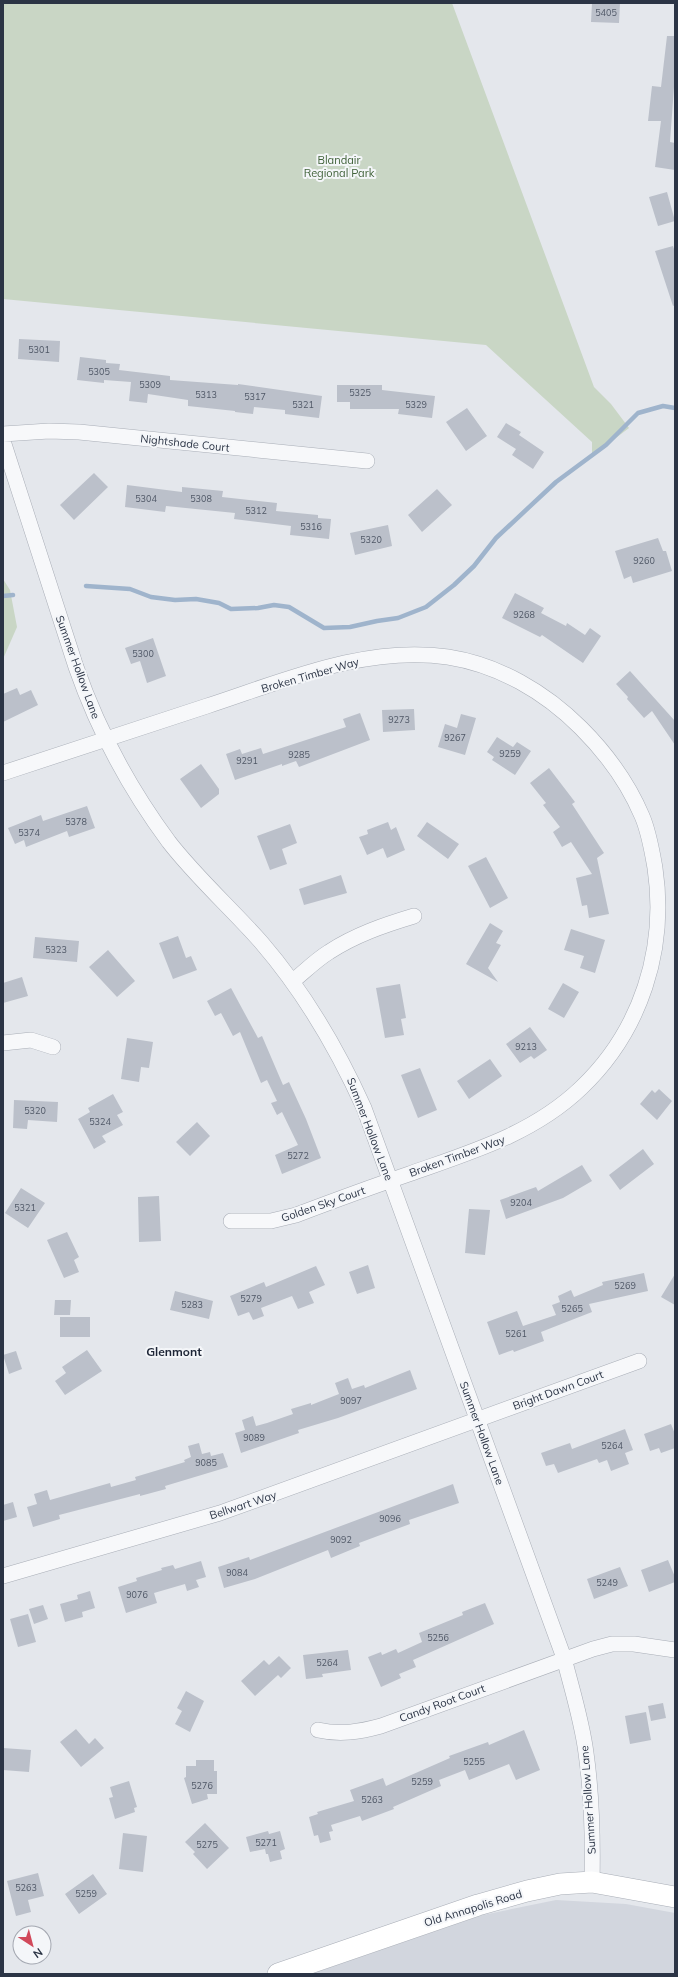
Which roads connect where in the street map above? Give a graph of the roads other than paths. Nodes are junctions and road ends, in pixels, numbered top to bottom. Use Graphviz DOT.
graph roads {
  1 [pos="3,434"];
  2 [pos="3,441"];
  3 [pos="367,461"];
  4 [pos="105,740"];
  5 [pos="3,773"];
  6 [pos="414,916"];
  7 [pos="293,981"];
  8 [pos="3,1043"];
  9 [pos="53,1048"];
  10 [pos="390,1180"];
  11 [pos="231,1221"];
  12 [pos="639,1362"];
  13 [pos="478,1419"];
  14 [pos="3,1576"];
  15 [pos="675,1650"];
  16 [pos="564,1658"];
  17 [pos="318,1730"];
  18 [pos="592,1882"];
  19 [pos="675,1897"];
  20 [pos="278,1974"];
  1 -- 3 [label="street, Nightshade Court"];
  2 -- 4 [label="street, Summer Hollow Lane"];
  4 -- 5 [label="street, Broken Timber Way"];
  4 -- 7 [label="street, Summer Hollow Lane"];
  4 -- 10 [label="street, Broken Timber Way"];
  6 -- 7 [label="street"];
  7 -- 10 [label="street, Summer Hollow Lane"];
  8 -- 9 [label="street"];
  10 -- 11 [label="street, Golden Sky Court"];
  10 -- 13 [label="street, Summer Hollow Lane"];
  12 -- 13 [label="street, Bright Dawn Court"];
  13 -- 14 [label="street, Bellwart Way"];
  13 -- 16 [label="street, Summer Hollow Lane"];
  15 -- 16 [label="street, Candy Root Court"];
  16 -- 17 [label="street, Candy Root Court"];
  16 -- 18 [label="street, Summer Hollow Lane"];
  18 -- 19 [label="main road, Old Annapolis Road"];
  18 -- 20 [label="main road, Old Annapolis Road"];
}
